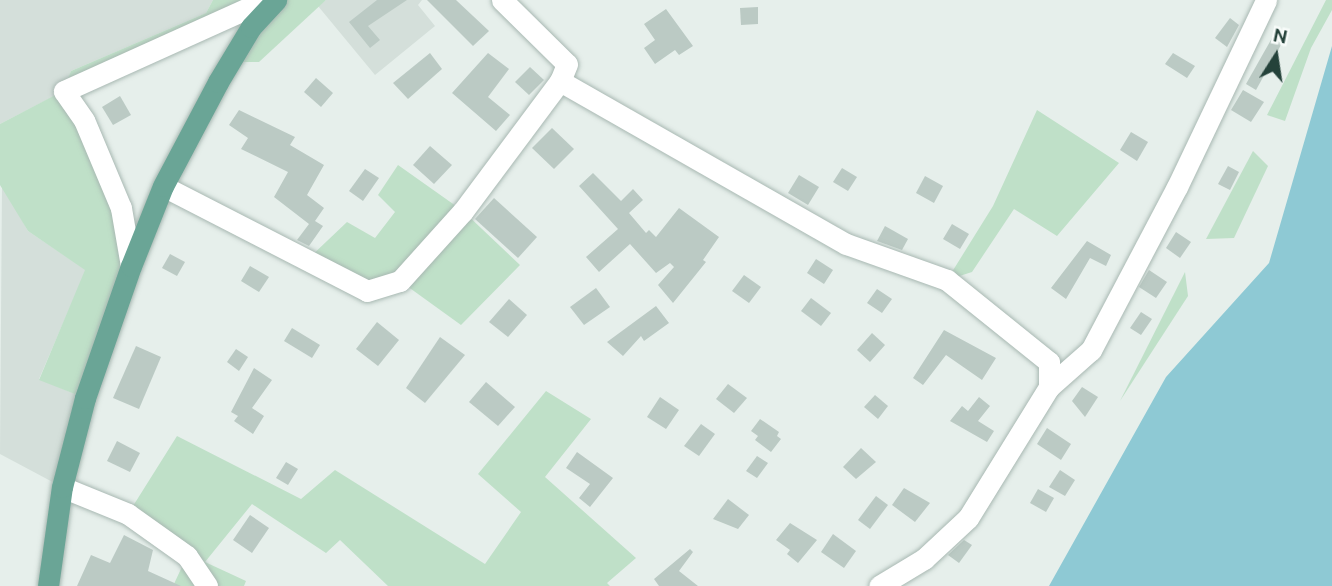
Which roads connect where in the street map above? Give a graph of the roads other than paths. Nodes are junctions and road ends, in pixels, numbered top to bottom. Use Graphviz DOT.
graph roads {
  1 [pos="265,0"];
  2 [pos="276,0"];
  3 [pos="502,0"];
  4 [pos="1266,0"];
  5 [pos="559,80"];
  6 [pos="163,186"];
  7 [pos="131,266"];
  8 [pos="1049,387"];
  9 [pos="62,487"];
  10 [pos="48,586"];
  11 [pos="207,586"];
  12 [pos="879,586"];
  1 -- 7 [label="street"];
  2 -- 6 [label="main road"];
  3 -- 5 [label="street"];
  4 -- 8 [label="street"];
  5 -- 6 [label="street"];
  5 -- 8 [label="street"];
  6 -- 7 [label="main road"];
  7 -- 9 [label="main road"];
  8 -- 12 [label="street"];
  9 -- 10 [label="main road"];
  9 -- 11 [label="street"];
}
